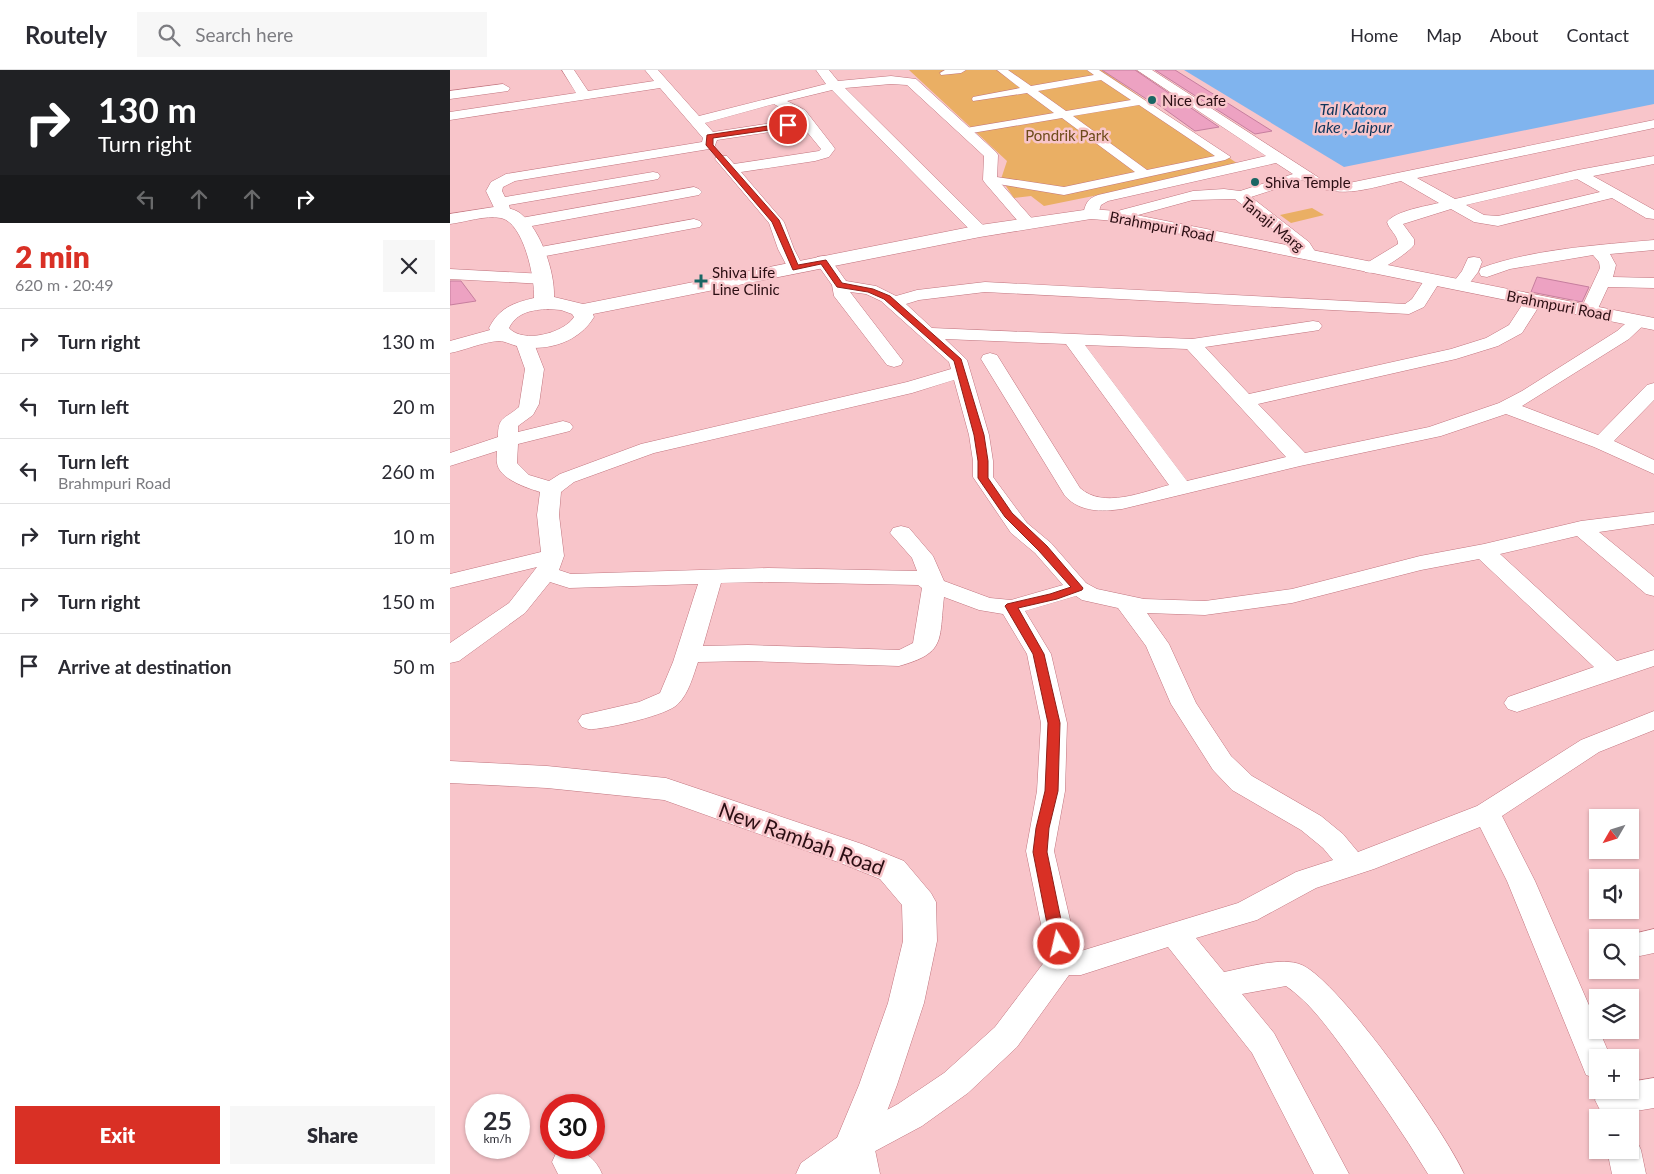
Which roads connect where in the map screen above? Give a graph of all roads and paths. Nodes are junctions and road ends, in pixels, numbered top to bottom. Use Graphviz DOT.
graph roads {
  1 [pos="568,70"];
  2 [pos="651,70"];
  3 [pos="822,70"];
  4 [pos="961,70"];
  5 [pos="1002,70"];
  6 [pos="1092,70"];
  7 [pos="1143,70"];
  8 [pos="945,73"];
  9 [pos="1102,77"];
  10 [pos="663,84"];
  11 [pos="835,86"];
  12 [pos="503,88"];
  13 [pos="1028,90"];
  14 [pos="450,95"];
  15 [pos="584,96"];
  16 [pos="978,99"];
  17 [pos="776,100"];
  18 [pos="1141,102"];
  19 [pos="450,116"];
  20 [pos="1064,116"];
  21 [pos="696,121"];
  22 [pos="807,122"];
  23 [pos="1654,124"];
  24 [pos="966,131"];
  25 [pos="710,141"];
  26 [pos="1277,158"];
  27 [pos="1654,160"];
  28 [pos="1636,163"];
  29 [pos="731,169"];
  30 [pos="1654,172"];
  31 [pos="1145,174"];
  32 [pos="1578,174"];
  33 [pos="654,176"];
  34 [pos="1305,176"];
  35 [pos="1404,177"];
  36 [pos="990,180"];
  37 [pos="694,192"];
  38 [pos="1614,192"];
  39 [pos="1245,194"];
  40 [pos="1453,203"];
  41 [pos="502,208"];
  42 [pos="1091,214"];
  43 [pos="1652,215"];
  44 [pos="1116,216"];
  45 [pos="450,219"];
  46 [pos="521,223"];
  47 [pos="1028,223"];
  48 [pos="695,224"];
  49 [pos="980,231"];
  50 [pos="1654,245"];
  51 [pos="1597,250"];
  52 [pos="535,252"];
  53 [pos="1310,256"];
  54 [pos="823,261"];
  55 [pos="796,268"];
  56 [pos="1371,268"];
  57 [pos="450,274"];
  58 [pos="544,279"];
  59 [pos="1434,280"];
  60 [pos="1602,282"];
  61 [pos="1654,283"];
  62 [pos="1460,284"];
  63 [pos="840,285"];
  64 [pos="1534,300"];
  65 [pos="544,303"];
  66 [pos="894,303"];
  67 [pos="581,310"];
  68 [pos="1589,310"];
  69 [pos="1647,322"];
  70 [pos="1313,326"];
  71 [pos="928,333"];
  72 [pos="503,334"];
  73 [pos="1072,340"];
  74 [pos="524,341"];
  75 [pos="1192,344"];
  76 [pos="450,347"];
  77 [pos="990,359"];
  78 [pos="894,361"];
  79 [pos="962,372"];
  80 [pos="1654,389"];
  81 [pos="1244,401"];
  82 [pos="1506,407"];
  83 [pos="563,428"];
  84 [pos="509,440"];
  85 [pos="1601,443"];
  86 [pos="450,460"];
  87 [pos="1300,460"];
  88 [pos="1654,468"];
  89 [pos="551,489"];
  90 [pos="1182,489"];
  91 [pos="1654,518"];
  92 [pos="1581,528"];
  93 [pos="901,532"];
  94 [pos="1484,551"];
  95 [pos="550,565"];
  96 [pos="712,576"];
  97 [pos="450,582"];
  98 [pos="934,585"];
  99 [pos="1078,588"];
  100 [pos="1654,588"];
  101 [pos="1126,602"];
  102 [pos="1011,606"];
  103 [pos="688,654"];
  104 [pos="450,655"];
  105 [pos="1654,658"];
  106 [pos="1612,670"];
  107 [pos="1517,703"];
  108 [pos="1654,720"];
  109 [pos="591,721"];
  110 [pos="450,772"];
  111 [pos="1487,813"];
  112 [pos="1353,865"];
  113 [pos="1174,933"];
  114 [pos="1061,963"];
  115 [pos="1218,986"];
  116 [pos="1591,1049"];
  117 [pos="1654,1093"];
  118 [pos="1612,1103"];
  119 [pos="1626,1159"];
  120 [pos="857,1160"];
  121 [pos="813,1174"];
  122 [pos="1332,1174"];
  123 [pos="1447,1174"];
  124 [pos="1629,1174"];
  1 -- 15 [label="street"];
  2 -- 10 [label="street"];
  3 -- 11 [label="street"];
  4 -- 8 [label="street"];
  5 -- 13 [label="street"];
  6 -- 9 [label="street"];
  7 -- 26 [label="street"];
  9 -- 13 [label="street"];
  9 -- 18 [label="street"];
  10 -- 15 [label="street"];
  10 -- 21 [label="street"];
  11 -- 17 [label="street"];
  11 -- 24 [label="street"];
  11 -- 49 [label="street"];
  12 -- 14 [label="street"];
  13 -- 16 [label="street"];
  13 -- 20 [label="street"];
  15 -- 19 [label="street"];
  17 -- 21 [label="street"];
  17 -- 22 [label="street"];
  18 -- 20 [label="street"];
  18 -- 31 [label="street"];
  20 -- 24 [label="street"];
  20 -- 31 [label="street"];
  21 -- 25 [label="street"];
  22 -- 25 [label="street"];
  22 -- 29 [label="street"];
  23 -- 35 [label="street"];
  24 -- 36 [label="street"];
  25 -- 29 [label="street"];
  25 -- 41 [label="street"];
  26 -- 34 [label="street"];
  26 -- 42 [label="street"];
  27 -- 28 [label="street"];
  28 -- 30 [label="street"];
  28 -- 32 [label="street"];
  29 -- 55 [label="street"];
  31 -- 36 [label="street"];
  32 -- 38 [label="street"];
  32 -- 40 [label="street"];
  33 -- 41 [label="street"];
  34 -- 35 [label="street"];
  34 -- 39 [label="street"];
  35 -- 40 [label="street"];
  36 -- 47 [label="street"];
  37 -- 46 [label="street"];
  38 -- 40 [label="street"];
  38 -- 43 [label="street"];
  40 -- 56 [label="street"];
  41 -- 45 [label="street"];
  41 -- 46 [label="street"];
  42 -- 44 [label="street, Brahmpuri Road"];
  42 -- 47 [label="street, Brahmpuri Road"];
  44 -- 53 [label="street, Brahmpuri Road"];
  44 -- 53 [label="street, Tanaji Marg"];
  46 -- 52 [label="street"];
  47 -- 49 [label="street, Brahmpuri Road"];
  48 -- 52 [label="street"];
  49 -- 54 [label="street, Brahmpuri Road"];
  50 -- 51 [label="street"];
  51 -- 60 [label="street"];
  51 -- 62 [label="street"];
  52 -- 58 [label="street"];
  53 -- 56 [label="street, Brahmpuri Road"];
  54 -- 55 [label="street, Brahmpuri Road"];
  54 -- 63 [label="street"];
  55 -- 67 [label="street, Brahmpuri Road"];
  56 -- 59 [label="street, Brahmpuri Road"];
  57 -- 58 [label="street"];
  58 -- 65 [label="street"];
  59 -- 62 [label="street, Brahmpuri Road"];
  59 -- 66 [label="street"];
  60 -- 61 [label="street"];
  60 -- 68 [label="street"];
  62 -- 64 [label="street, Brahmpuri Road"];
  63 -- 66 [label="street"];
  63 -- 78 [label="street"];
  64 -- 68 [label="street, Brahmpuri Road"];
  64 -- 81 [label="street"];
  65 -- 67 [label="street, Brahmpuri Road"];
  65 -- 72 [label="street, Brahmpuri Road"];
  66 -- 71 [label="street"];
  67 -- 74 [label="street"];
  68 -- 69 [label="street, Brahmpuri Road"];
  69 -- 82 [label="street"];
  70 -- 75 [label="street"];
  71 -- 73 [label="street"];
  71 -- 79 [label="street"];
  72 -- 74 [label="street"];
  72 -- 76 [label="street"];
  73 -- 75 [label="street"];
  73 -- 90 [label="street"];
  74 -- 84 [label="street"];
  75 -- 81 [label="street"];
  77 -- 90 [label="street"];
  79 -- 89 [label="street"];
  79 -- 99 [label="street"];
  80 -- 85 [label="street"];
  81 -- 87 [label="street"];
  82 -- 85 [label="street"];
  82 -- 87 [label="street"];
  83 -- 84 [label="street"];
  84 -- 86 [label="street"];
  84 -- 89 [label="street"];
  85 -- 88 [label="street"];
  87 -- 90 [label="street"];
  89 -- 95 [label="street"];
  91 -- 92 [label="street"];
  92 -- 94 [label="street"];
  92 -- 100 [label="street"];
  93 -- 98 [label="street"];
  94 -- 101 [label="street"];
  94 -- 106 [label="street"];
  95 -- 96 [label="street"];
  95 -- 97 [label="street"];
  95 -- 104 [label="street"];
  96 -- 98 [label="street"];
  96 -- 103 [label="street"];
  98 -- 102 [label="street"];
  98 -- 103 [label="street"];
  99 -- 101 [label="street"];
  99 -- 102 [label="street"];
  101 -- 112 [label="street"];
  102 -- 114 [label="street"];
  103 -- 109 [label="street"];
  105 -- 106 [label="street"];
  106 -- 107 [label="street"];
  108 -- 111 [label="street"];
  110 -- 120 [label="street, New Rambah Road"];
  111 -- 112 [label="street"];
  111 -- 116 [label="street"];
  112 -- 113 [label="street"];
  113 -- 114 [label="street"];
  113 -- 115 [label="street"];
  114 -- 120 [label="street"];
  115 -- 122 [label="street"];
  115 -- 123 [label="street"];
  117 -- 118 [label="street"];
  119 -- 124 [label="street"];
  120 -- 121 [label="street"];
}
